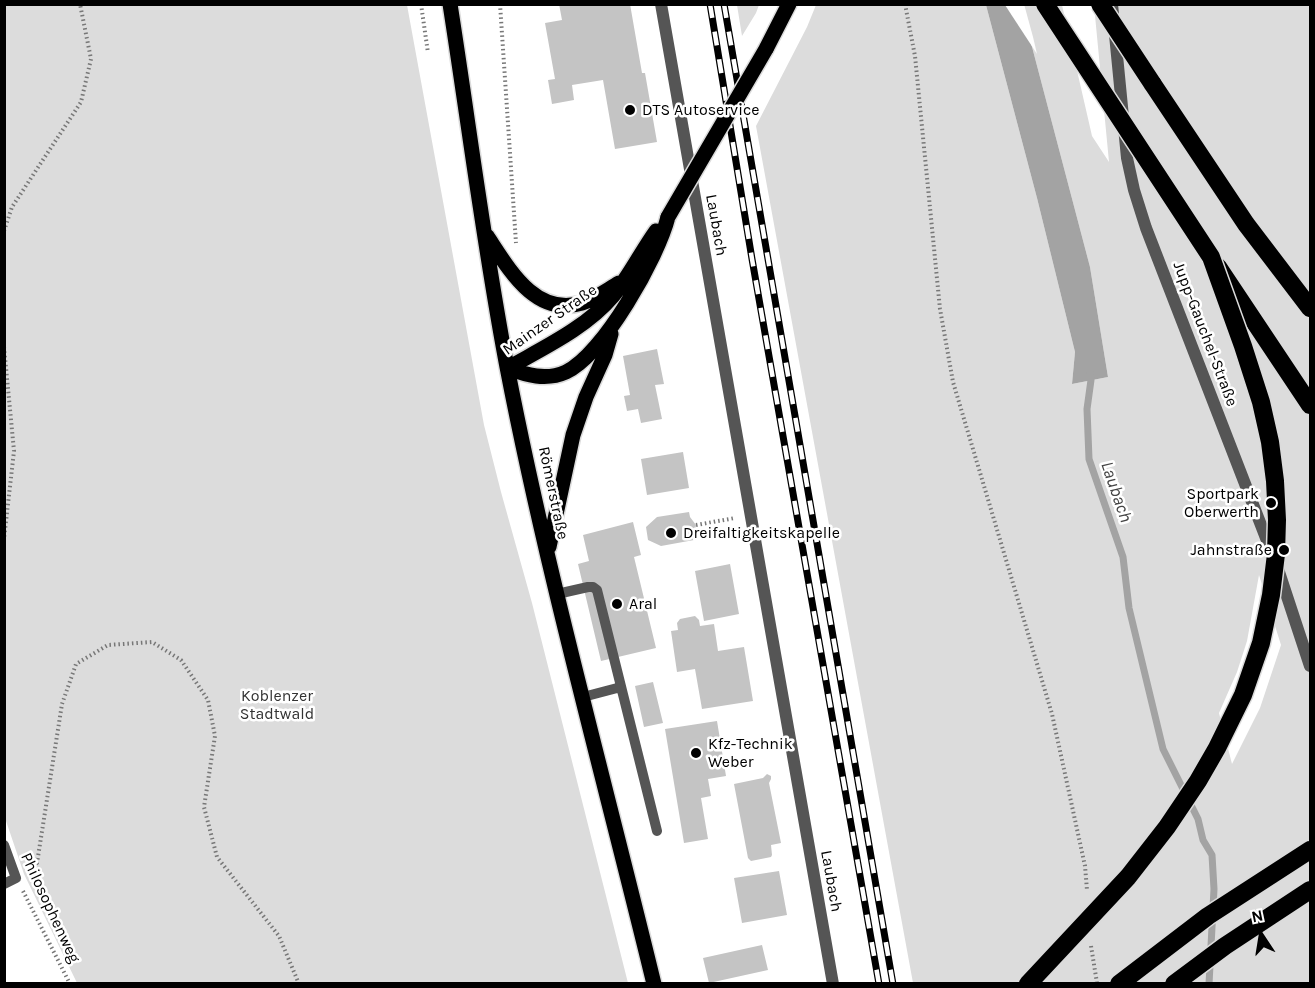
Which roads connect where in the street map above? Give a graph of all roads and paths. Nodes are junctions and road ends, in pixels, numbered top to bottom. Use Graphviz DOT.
graph roads {
  1 [pos="80,4"];
  2 [pos="421,4"];
  3 [pos="450,4"];
  4 [pos="500,4"];
  5 [pos="661,4"];
  6 [pos="789,4"];
  7 [pos="905,4"];
  8 [pos="1045,4"];
  9 [pos="1100,4"];
  10 [pos="1112,4"];
  11 [pos="428,53"];
  12 [pos="668,217"];
  13 [pos="483,230"];
  14 [pos="4,231"];
  15 [pos="517,246"];
  16 [pos="1211,257"];
  17 [pos="627,279"];
  18 [pos="1311,309"];
  19 [pos="612,325"];
  20 [pos="4,347"];
  21 [pos="508,368"];
  22 [pos="1311,405"];
  23 [pos="751,516"];
  24 [pos="696,525"];
  25 [pos="4,539"];
  26 [pos="548,552"];
  27 [pos="557,594"];
  28 [pos="1310,661"];
  29 [pos="621,687"];
  30 [pos="582,697"];
  31 [pos="657,831"];
  32 [pos="4,845"];
  33 [pos="1311,850"];
  34 [pos="16,878"];
  35 [pos="4,885"];
  36 [pos="1311,890"];
  37 [pos="1087,898"];
  38 [pos="1091,940"];
  39 [pos="70,984"];
  40 [pos="299,984"];
  41 [pos="654,984"];
  42 [pos="833,984"];
  43 [pos="1028,984"];
  44 [pos="1097,984"];
  45 [pos="1119,984"];
  46 [pos="1174,984"];
  1 -- 14 [label="path"];
  2 -- 11 [label="path"];
  3 -- 13 [label="main road, Römerstraße"];
  4 -- 15 [label="path"];
  5 -- 23 [label="street, Laubach"];
  6 -- 12 [label="main road, Mainzer Straße, bridge"];
  7 -- 37 [label="path"];
  8 -- 16 [label="highway, bridge"];
  9 -- 18 [label="highway, bridge"];
  10 -- 28 [label="street, Jupp-Gauchel-Straße"];
  12 -- 17 [label="main road, Mainzer Straße"];
  12 -- 19 [label="main road, Mainzer Straße"];
  13 -- 17 [label="main road"];
  13 -- 21 [label="main road, Römerstraße"];
  16 -- 22 [label="highway, bridge"];
  16 -- 43 [label="highway, bridge"];
  17 -- 21 [label="main road, Mainzer Straße"];
  19 -- 21 [label="main road, Mainzer Straße"];
  19 -- 26 [label="main road"];
  20 -- 25 [label="path"];
  21 -- 26 [label="main road, Römerstraße"];
  23 -- 24 [label="path"];
  23 -- 42 [label="street, Laubach"];
  26 -- 27 [label="main road, Römerstraße"];
  27 -- 29 [label="lane"];
  27 -- 30 [label="main road, Römerstraße"];
  29 -- 30 [label="lane"];
  29 -- 31 [label="lane"];
  30 -- 41 [label="main road, Römerstraße"];
  32 -- 34 [label="lane, Philosophenweg"];
  33 -- 45 [label="highway"];
  34 -- 35 [label="lane"];
  34 -- 39 [label="path, Philosophenweg"];
  34 -- 40 [label="path"];
  36 -- 46 [label="highway"];
  38 -- 44 [label="path"];
}
